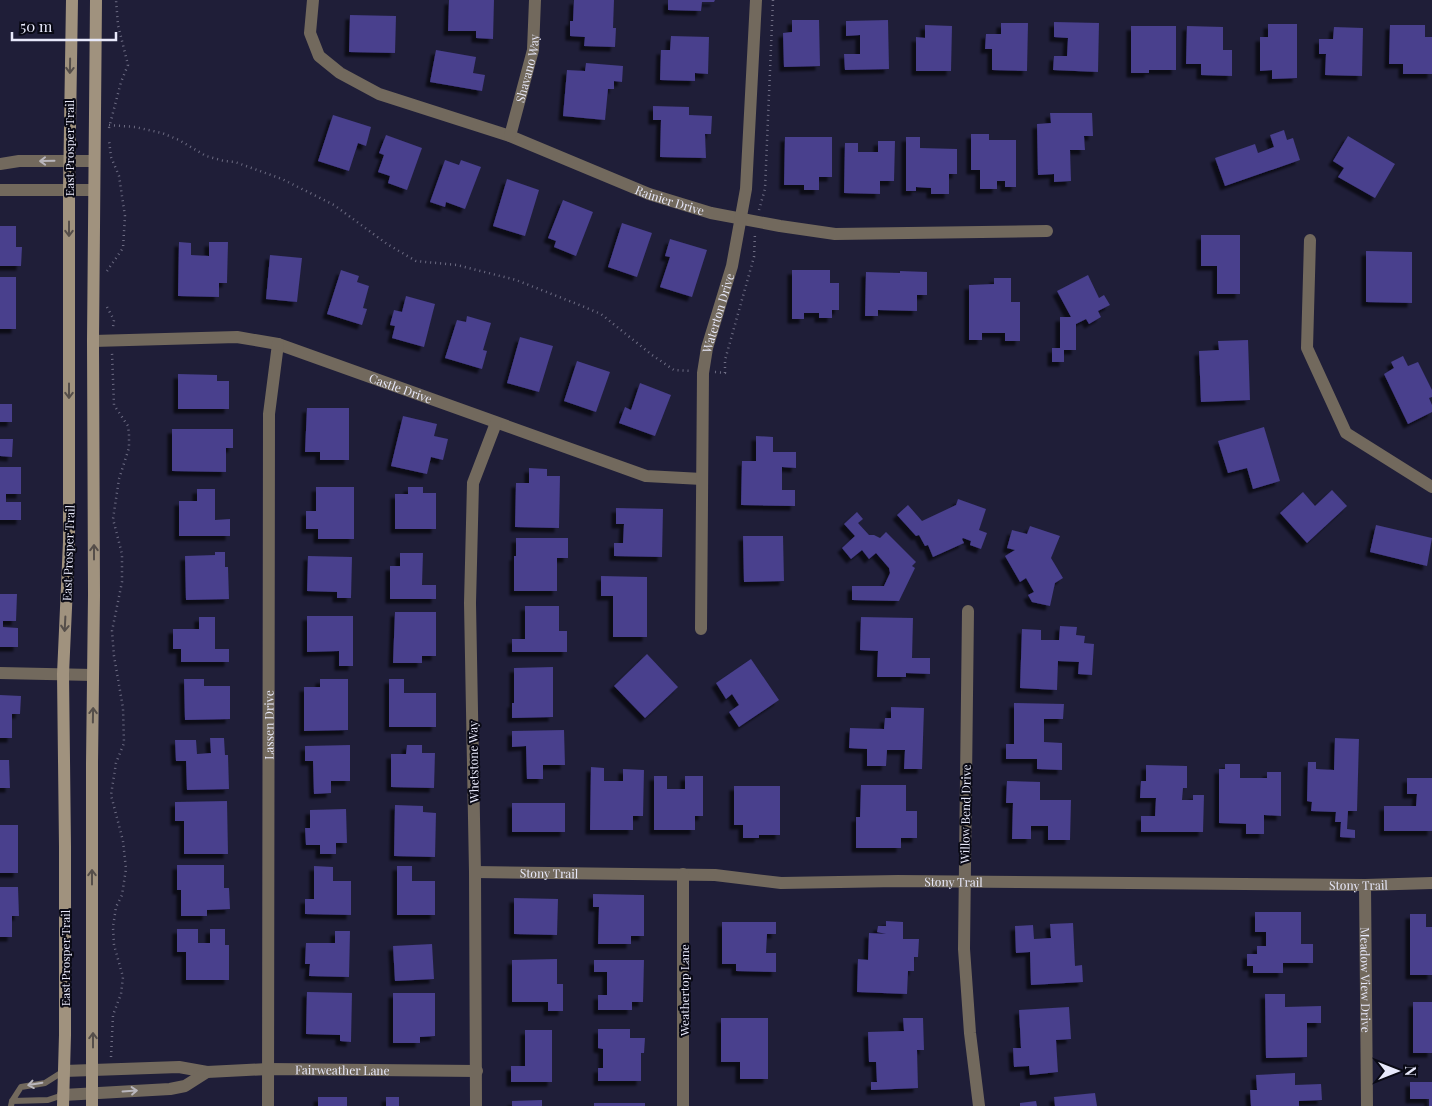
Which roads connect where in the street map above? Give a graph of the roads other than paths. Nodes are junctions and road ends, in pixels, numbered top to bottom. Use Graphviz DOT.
graph roads {
  1 [pos="72,0"];
  2 [pos="96,0"];
  3 [pos="313,0"];
  4 [pos="535,0"];
  5 [pos="756,0"];
  6 [pos="510,136"];
  7 [pos="70,161"];
  8 [pos="94,161"];
  9 [pos="0,164"];
  10 [pos="0,190"];
  11 [pos="69,190"];
  12 [pos="94,190"];
  13 [pos="742,219"];
  14 [pos="1047,231"];
  15 [pos="1310,240"];
  16 [pos="92,340"];
  17 [pos="278,344"];
  18 [pos="496,423"];
  19 [pos="702,478"];
  20 [pos="1432,487"];
  21 [pos="968,610"];
  22 [pos="701,629"];
  23 [pos="0,673"];
  24 [pos="62,674"];
  25 [pos="93,675"];
  26 [pos="476,872"];
  27 [pos="683,874"];
  28 [pos="965,883"];
  29 [pos="1432,884"];
  30 [pos="1365,885"];
  31 [pos="268,1069"];
  32 [pos="93,1070"];
  33 [pos="64,1071"];
  34 [pos="477,1071"];
  35 [pos="207,1072"];
  36 [pos="63,1100"];
  37 [pos="92,1100"];
  38 [pos="12,1104"];
  39 [pos="268,1106"];
  40 [pos="476,1106"];
  41 [pos="684,1106"];
  42 [pos="979,1106"];
  43 [pos="1366,1106"];
  1 -- 7 [label="main road, East Prosper Trail, one-way"];
  2 -- 8 [label="main road, East Prosper Trail"];
  3 -- 6 [label="street, Rainier Drive"];
  4 -- 6 [label="street, Shavano Way"];
  5 -- 13 [label="street, Waterton Drive"];
  6 -- 13 [label="street, Rainier Drive"];
  7 -- 8 [label="street"];
  7 -- 9 [label="street, one-way"];
  7 -- 11 [label="main road, East Prosper Trail"];
  8 -- 12 [label="main road, East Prosper Trail"];
  10 -- 11 [label="street"];
  11 -- 12 [label="street"];
  11 -- 24 [label="main road, East Prosper Trail, one-way"];
  12 -- 16 [label="main road, East Prosper Trail"];
  13 -- 14 [label="street, Rainier Drive"];
  13 -- 19 [label="street, Waterton Drive"];
  15 -- 20 [label="street"];
  16 -- 17 [label="street, Castle Drive"];
  25 -- 16 [label="main road, East Prosper Trail, one-way"];
  17 -- 18 [label="street, Castle Drive"];
  17 -- 31 [label="street, Lassen Drive"];
  18 -- 19 [label="street, Castle Drive"];
  18 -- 26 [label="street, Whetstone Way"];
  19 -- 22 [label="street, Waterton Drive"];
  21 -- 28 [label="street, Willow Bend Drive"];
  23 -- 24 [label="street"];
  24 -- 25 [label="street"];
  24 -- 33 [label="main road, East Prosper Trail"];
  32 -- 25 [label="main road, East Prosper Trail, one-way"];
  26 -- 27 [label="street, Stony Trail"];
  26 -- 34 [label="street, Whetstone Way"];
  27 -- 28 [label="street, Stony Trail"];
  27 -- 41 [label="street, Weathertop Lane"];
  28 -- 30 [label="street, Stony Trail"];
  28 -- 42 [label="street, Willow Bend Drive"];
  29 -- 30 [label="street, Stony Trail"];
  30 -- 43 [label="street, Meadow View Drive"];
  31 -- 34 [label="street, Fairweather Lane"];
  31 -- 35 [label="street, Fairweather Lane"];
  31 -- 39 [label="street, Lassen Drive"];
  32 -- 33 [label="street, Fairweather Lane"];
  32 -- 35 [label="street, Fairweather Lane"];
  32 -- 37 [label="main road, East Prosper Trail"];
  33 -- 36 [label="main road, East Prosper Trail"];
  33 -- 38 [label="lane, one-way"];
  34 -- 40 [label="street, Whetstone Way"];
  37 -- 35 [label="street, Fairweather Lane, one-way"];
  36 -- 37 [label="street, Fairweather Lane"];
  36 -- 38 [label="lane"];
}
